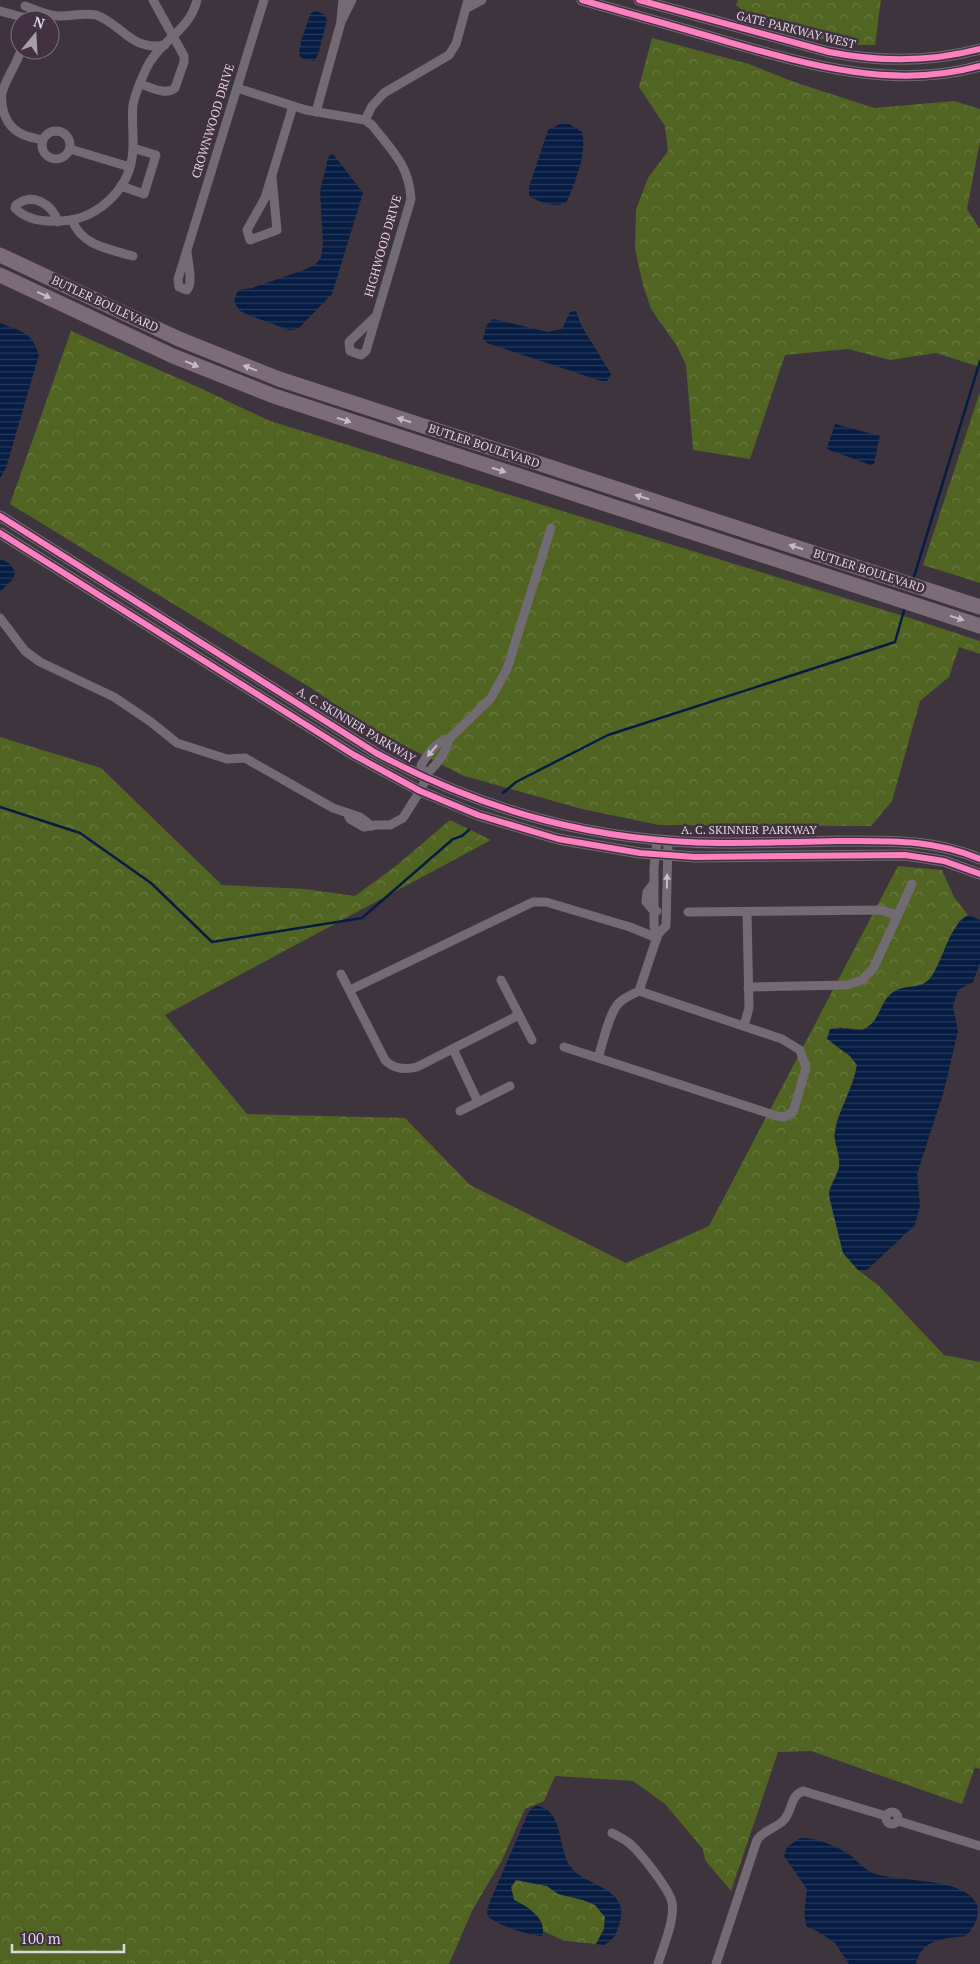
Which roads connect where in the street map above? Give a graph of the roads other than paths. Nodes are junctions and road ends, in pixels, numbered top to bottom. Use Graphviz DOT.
graph roads {
  1 [pos="153,0"];
  2 [pos="197,0"];
  3 [pos="264,0"];
  4 [pos="352,0"];
  5 [pos="482,0"];
  6 [pos="582,0"];
  7 [pos="639,0"];
  8 [pos="342,2"];
  9 [pos="24,3"];
  10 [pos="467,4"];
  11 [pos="341,22"];
  12 [pos="173,38"];
  13 [pos="165,45"];
  14 [pos="980,49"];
  15 [pos="18,60"];
  16 [pos="980,66"];
  17 [pos="140,84"];
  18 [pos="236,88"];
  19 [pos="293,106"];
  20 [pos="316,112"];
  21 [pos="365,120"];
  22 [pos="42,140"];
  23 [pos="133,148"];
  24 [pos="70,149"];
  25 [pos="130,167"];
  26 [pos="272,177"];
  27 [pos="121,186"];
  28 [pos="72,220"];
  29 [pos="58,222"];
  30 [pos="187,250"];
  31 [pos="0,255"];
  32 [pos="132,256"];
  33 [pos="0,275"];
  34 [pos="376,316"];
  35 [pos="0,516"];
  36 [pos="551,528"];
  37 [pos="0,533"];
  38 [pos="980,607"];
  39 [pos="0,618"];
  40 [pos="980,626"];
  41 [pos="426,776"];
  42 [pos="420,791"];
  43 [pos="663,841"];
  44 [pos="662,855"];
  45 [pos="980,859"];
  46 [pos="980,874"];
  47 [pos="912,884"];
  48 [pos="654,911"];
  49 [pos="666,911"];
  50 [pos="688,912"];
  51 [pos="747,912"];
  52 [pos="898,915"];
  53 [pos="658,936"];
  54 [pos="342,974"];
  55 [pos="502,980"];
  56 [pos="748,987"];
  57 [pos="350,990"];
  58 [pos="639,991"];
  59 [pos="519,1014"];
  60 [pos="744,1026"];
  61 [pos="532,1040"];
  62 [pos="564,1048"];
  63 [pos="453,1049"];
  64 [pos="598,1058"];
  65 [pos="510,1086"];
  66 [pos="478,1102"];
  67 [pos="460,1111"];
  68 [pos="612,1832"];
  69 [pos="980,1846"];
  70 [pos="658,1964"];
  71 [pos="716,1964"];
  1 -- 12 [label="street"];
  2 -- 12 [label="street"];
  3 -- 18 [label="street, CROWNWOOD DRIVE"];
  4 -- 11 [label="street"];
  5 -- 10 [label="street"];
  6 -- 16 [label="main road"];
  7 -- 14 [label="main road, GATE PARKWAY WEST"];
  8 -- 11 [label="street"];
  9 -- 13 [label="street"];
  10 -- 21 [label="street"];
  11 -- 20 [label="street"];
  12 -- 13 [label="street"];
  12 -- 17 [label="street"];
  13 -- 17 [label="street"];
  15 -- 22 [label="street"];
  17 -- 23 [label="street"];
  18 -- 19 [label="street"];
  18 -- 30 [label="street, CROWNWOOD DRIVE"];
  19 -- 20 [label="street"];
  19 -- 26 [label="street"];
  20 -- 21 [label="street"];
  21 -- 34 [label="street, HIGHWOOD DRIVE"];
  22 -- 24 [label="street"];
  22 -- 24 [label="street"];
  23 -- 25 [label="street"];
  23 -- 27 [label="street"];
  24 -- 25 [label="street"];
  25 -- 27 [label="street"];
  26 -- 26 [label="street"];
  27 -- 28 [label="street"];
  28 -- 29 [label="street"];
  28 -- 32 [label="street"];
  38 -- 31 [label="highway, BUTLER BOULEVARD, one-way"];
  33 -- 40 [label="highway, BUTLER BOULEVARD, one-way"];
  35 -- 41 [label="main road, A. C. SKINNER PARKWAY"];
  36 -- 41 [label="street"];
  37 -- 42 [label="main road, A. C. SKINNER PARKWAY"];
  39 -- 42 [label="street"];
  41 -- 42 [label="street"];
  41 -- 43 [label="main road, A. C. SKINNER PARKWAY"];
  42 -- 44 [label="main road, A. C. SKINNER PARKWAY"];
  43 -- 44 [label="street"];
  43 -- 45 [label="main road, A. C. SKINNER PARKWAY"];
  44 -- 46 [label="main road, A. C. SKINNER PARKWAY"];
  44 -- 48 [label="street"];
  49 -- 44 [label="street, one-way"];
  47 -- 52 [label="street"];
  48 -- 49 [label="street"];
  48 -- 53 [label="street"];
  49 -- 53 [label="street"];
  50 -- 51 [label="street"];
  51 -- 52 [label="street"];
  51 -- 56 [label="street"];
  52 -- 56 [label="street"];
  53 -- 57 [label="street"];
  53 -- 58 [label="street"];
  54 -- 57 [label="street"];
  55 -- 59 [label="street"];
  56 -- 60 [label="street"];
  57 -- 63 [label="street"];
  58 -- 60 [label="street"];
  58 -- 64 [label="street"];
  59 -- 61 [label="street"];
  59 -- 63 [label="street"];
  60 -- 64 [label="street"];
  62 -- 64 [label="street"];
  63 -- 66 [label="street"];
  65 -- 66 [label="street"];
  66 -- 67 [label="street"];
  68 -- 70 [label="street"];
  69 -- 71 [label="street"];
}
